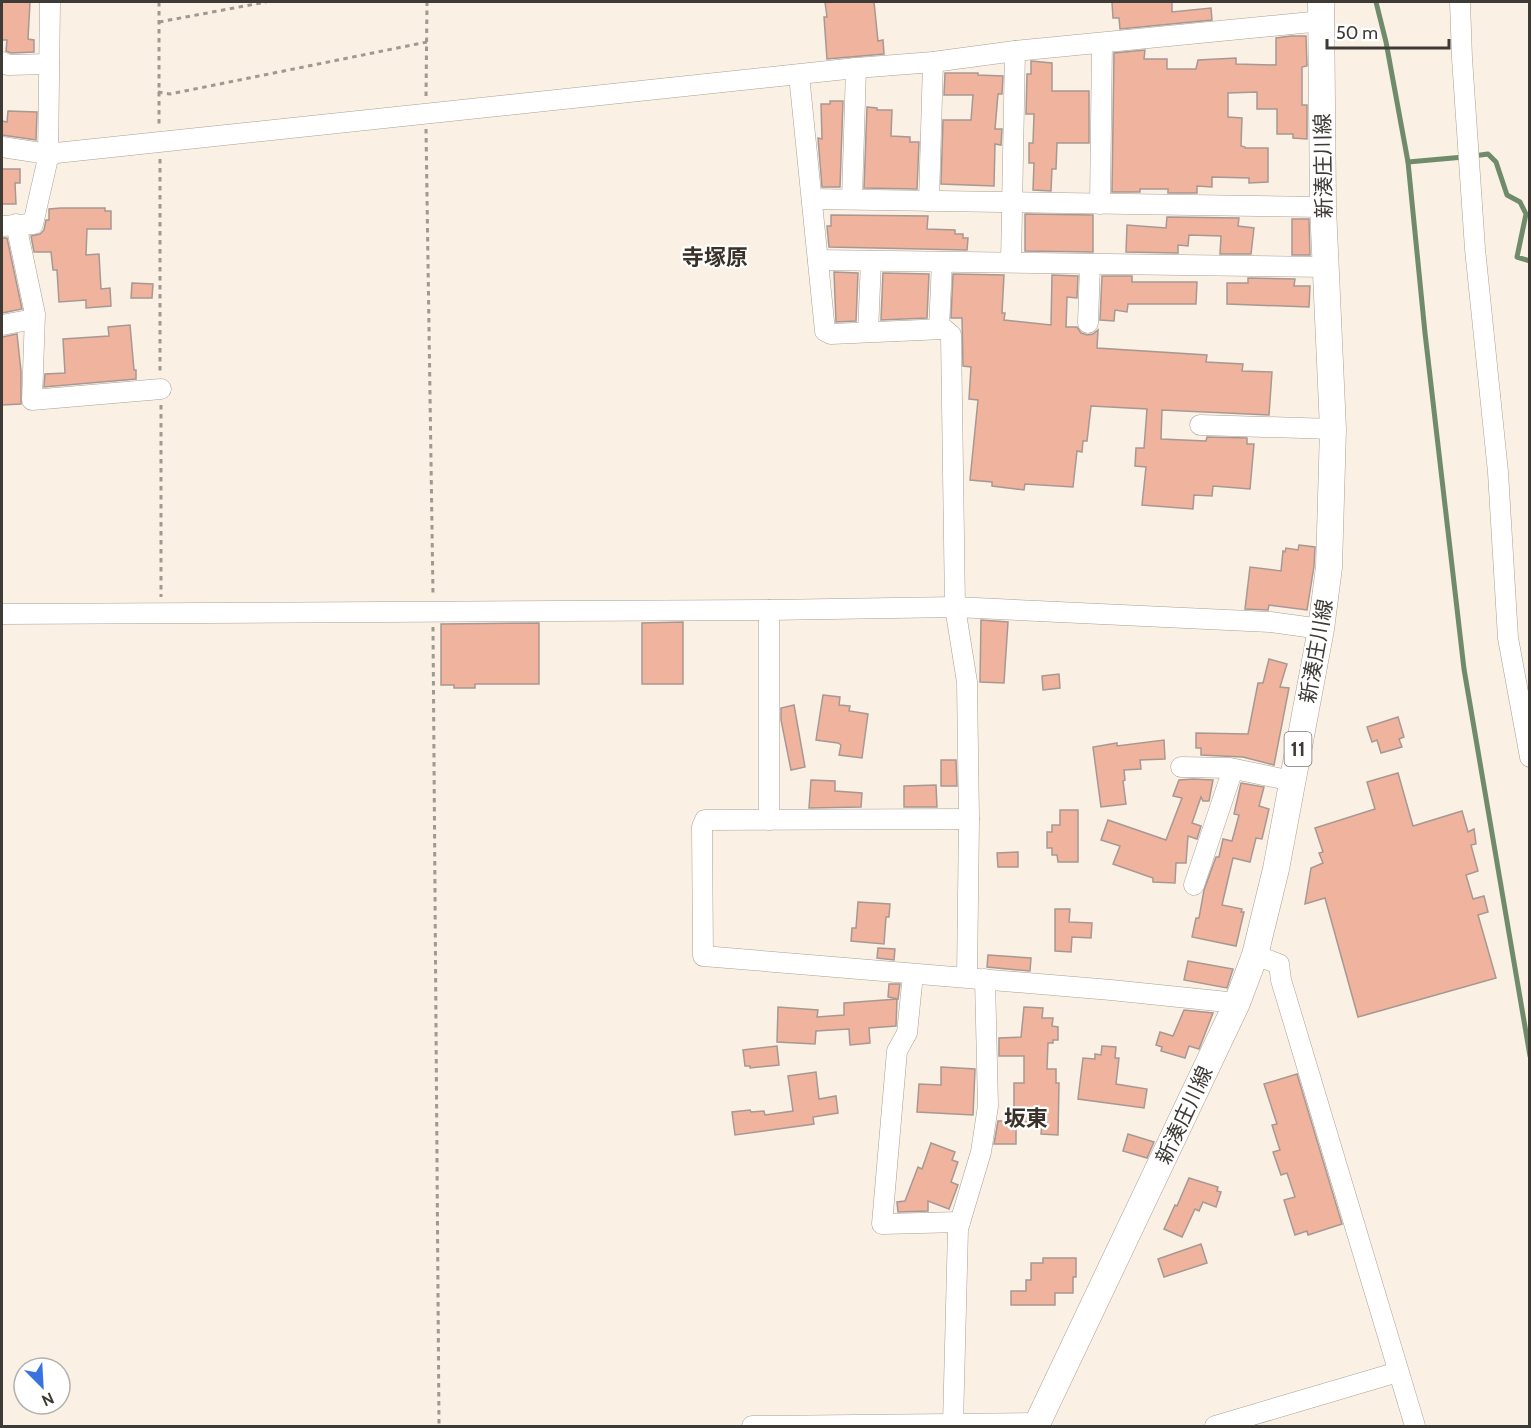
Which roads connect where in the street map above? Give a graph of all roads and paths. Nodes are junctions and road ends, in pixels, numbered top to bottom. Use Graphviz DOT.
graph roads {
  1 [pos="50,2"];
  2 [pos="159,2"];
  3 [pos="266,2"];
  4 [pos="427,2"];
  5 [pos="1460,2"];
  6 [pos="1321,11"];
  7 [pos="159,22"];
  8 [pos="427,42"];
  9 [pos="1102,43"];
  10 [pos="1015,51"];
  11 [pos="2,62"];
  12 [pos="933,62"];
  13 [pos="49,64"];
  14 [pos="856,68"];
  15 [pos="799,75"];
  16 [pos="158,92"];
  17 [pos="426,113"];
  18 [pos="160,141"];
  19 [pos="2,147"];
  20 [pos="48,156"];
  21 [pos="812,199"];
  22 [pos="852,199"];
  23 [pos="929,201"];
  24 [pos="1012,201"];
  25 [pos="1100,204"];
  26 [pos="1323,207"];
  27 [pos="9,225"];
  28 [pos="818,260"];
  29 [pos="871,261"];
  30 [pos="942,262"];
  31 [pos="1011,262"];
  32 [pos="1090,264"];
  33 [pos="1326,267"];
  34 [pos="34,319"];
  35 [pos="1088,323"];
  36 [pos="2,325"];
  37 [pos="868,332"];
  38 [pos="945,332"];
  39 [pos="160,389"];
  40 [pos="1200,424"];
  41 [pos="1333,429"];
  42 [pos="955,607"];
  43 [pos="769,610"];
  44 [pos="161,612"];
  45 [pos="433,612"];
  46 [pos="2,614"];
  47 [pos="1321,629"];
  48 [pos="1530,757"];
  49 [pos="1181,767"];
  50 [pos="1233,769"];
  51 [pos="1292,781"];
  52 [pos="969,819"];
  53 [pos="769,820"];
  54 [pos="1194,885"];
  55 [pos="1255,955"];
  56 [pos="914,974"];
  57 [pos="976,978"];
  58 [pos="1237,1003"];
  59 [pos="960,1222"];
  60 [pos="1398,1372"];
  61 [pos="954,1424"];
  62 [pos="1036,1425"];
  63 [pos="439,1426"];
  64 [pos="752,1426"];
  65 [pos="1215,1426"];
  66 [pos="1415,1426"];
  1 -- 13 [label="street"];
  2 -- 7 [label="path"];
  3 -- 7 [label="path"];
  4 -- 8 [label="path"];
  5 -- 48 [label="street"];
  6 -- 9 [label="street"];
  6 -- 26 [label="main road, 新湊庄川線 / 11"];
  7 -- 16 [label="path"];
  8 -- 16 [label="path"];
  8 -- 17 [label="path"];
  9 -- 10 [label="street"];
  9 -- 25 [label="street"];
  10 -- 12 [label="street"];
  10 -- 24 [label="street"];
  11 -- 13 [label="street"];
  12 -- 14 [label="street"];
  12 -- 23 [label="street"];
  13 -- 20 [label="street"];
  14 -- 15 [label="street"];
  14 -- 22 [label="street"];
  15 -- 17 [label="street"];
  15 -- 21 [label="street"];
  16 -- 18 [label="path"];
  17 -- 18 [label="street"];
  17 -- 45 [label="path"];
  18 -- 20 [label="street"];
  18 -- 39 [label="path"];
  19 -- 20 [label="street"];
  20 -- 27 [label="street"];
  21 -- 22 [label="street"];
  21 -- 28 [label="street"];
  22 -- 23 [label="street"];
  23 -- 24 [label="street"];
  24 -- 25 [label="street"];
  24 -- 31 [label="street"];
  25 -- 26 [label="street"];
  26 -- 33 [label="main road, 新湊庄川線 / 11"];
  27 -- 34 [label="street"];
  28 -- 29 [label="street"];
  28 -- 37 [label="street"];
  29 -- 30 [label="street"];
  29 -- 37 [label="street"];
  30 -- 31 [label="street"];
  30 -- 38 [label="street"];
  31 -- 32 [label="street"];
  32 -- 33 [label="street"];
  32 -- 35 [label="street"];
  33 -- 41 [label="main road, 新湊庄川線 / 11"];
  34 -- 36 [label="street"];
  34 -- 39 [label="street"];
  37 -- 38 [label="street"];
  38 -- 42 [label="street"];
  39 -- 44 [label="path"];
  40 -- 41 [label="street"];
  41 -- 47 [label="main road, 新湊庄川線 / 11"];
  42 -- 43 [label="street"];
  42 -- 47 [label="street"];
  42 -- 52 [label="street"];
  43 -- 45 [label="street"];
  43 -- 53 [label="street"];
  44 -- 45 [label="street"];
  44 -- 46 [label="street"];
  45 -- 63 [label="path"];
  47 -- 51 [label="main road, 新湊庄川線 / 11"];
  49 -- 50 [label="street"];
  50 -- 51 [label="street"];
  50 -- 54 [label="street"];
  51 -- 55 [label="main road, 新湊庄川線 / 11"];
  52 -- 53 [label="street"];
  52 -- 57 [label="street"];
  53 -- 56 [label="street"];
  55 -- 58 [label="main road, 新湊庄川線 / 11"];
  55 -- 60 [label="street"];
  56 -- 57 [label="street"];
  56 -- 59 [label="street"];
  57 -- 58 [label="street"];
  57 -- 59 [label="street"];
  58 -- 62 [label="main road, 新湊庄川線 / 11"];
  59 -- 61 [label="street"];
  60 -- 65 [label="street"];
  60 -- 66 [label="street"];
  61 -- 62 [label="street"];
  61 -- 64 [label="street"];
}
